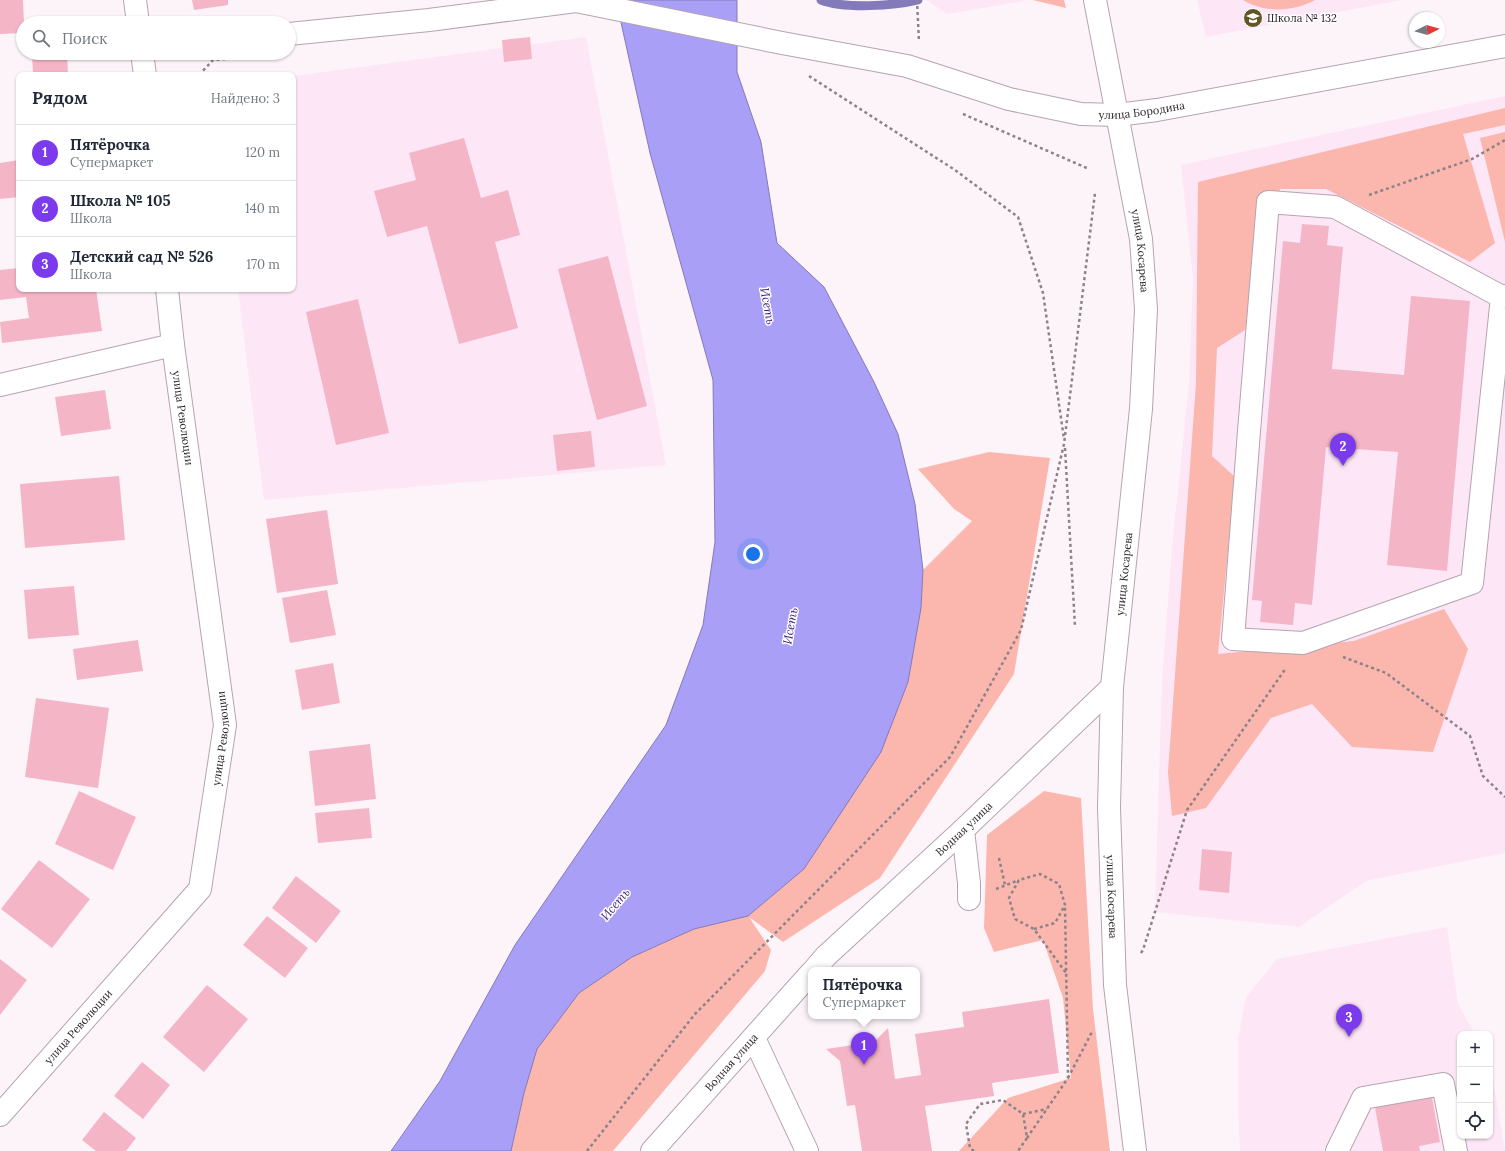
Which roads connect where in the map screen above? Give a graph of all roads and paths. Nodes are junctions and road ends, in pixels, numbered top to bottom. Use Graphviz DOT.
graph roads {
  1 [pos="135,0"];
  2 [pos="917,0"];
  3 [pos="1095,0"];
  4 [pos="137,16"];
  5 [pos="296,33"];
  6 [pos="1505,46"];
  7 [pos="143,60"];
  8 [pos="921,70"];
  9 [pos="144,72"];
  10 [pos="814,76"];
  11 [pos="960,113"];
  12 [pos="1118,115"];
  13 [pos="1505,140"];
  14 [pos="1089,170"];
  15 [pos="1095,192"];
  16 [pos="1335,207"];
  17 [pos="167,292"];
  18 [pos="1503,296"];
  19 [pos="173,345"];
  20 [pos="0,385"];
  21 [pos="1064,444"];
  22 [pos="1075,627"];
  23 [pos="1303,643"];
  24 [pos="1112,687"];
  25 [pos="1505,797"];
  26 [pos="963,830"];
  27 [pos="999,858"];
  28 [pos="1005,885"];
  29 [pos="969,899"];
  30 [pos="1065,905"];
  31 [pos="1034,929"];
  32 [pos="817,967"];
  33 [pos="1066,974"];
  34 [pos="808,976"];
  35 [pos="1115,985"];
  36 [pos="1094,1028"];
  37 [pos="754,1038"];
  38 [pos="1068,1078"];
  39 [pos="1047,1109"];
  40 [pos="0,1114"];
  41 [pos="1023,1114"];
  42 [pos="1027,1138"];
  43 [pos="587,1151"];
  44 [pos="652,1151"];
  45 [pos="807,1151"];
  46 [pos="974,1151"];
  47 [pos="1018,1151"];
  48 [pos="1135,1151"];
  49 [pos="1337,1151"];
  50 [pos="1456,1151"];
  1 -- 4 [label="street"];
  2 -- 8 [label="path"];
  3 -- 12 [label="street, улица Косарева"];
  5 -- 8 [label="street, улица Бородина"];
  6 -- 12 [label="street, улица Бородина"];
  7 -- 9 [label="street"];
  8 -- 12 [label="street, улица Бородина"];
  10 -- 21 [label="path"];
  11 -- 14 [label="path"];
  12 -- 24 [label="street, улица Косарева"];
  13 -- 16 [label="path"];
  15 -- 21 [label="path"];
  16 -- 18 [label="street"];
  16 -- 23 [label="street"];
  17 -- 19 [label="street, улица Революции"];
  18 -- 23 [label="street"];
  19 -- 20 [label="street"];
  19 -- 40 [label="street, улица Революции"];
  21 -- 22 [label="path"];
  21 -- 43 [label="path"];
  23 -- 25 [label="path"];
  23 -- 35 [label="path"];
  24 -- 26 [label="street, Водная улица"];
  24 -- 35 [label="street, улица Косарева"];
  26 -- 29 [label="street"];
  26 -- 32 [label="street, Водная улица"];
  27 -- 28 [label="path"];
  30 -- 31 [label="path"];
  30 -- 31 [label="path"];
  30 -- 33 [label="path"];
  31 -- 33 [label="path"];
  33 -- 38 [label="path"];
  34 -- 37 [label="street, Водная улица"];
  35 -- 48 [label="street, улица Косарева"];
  36 -- 38 [label="path"];
  37 -- 44 [label="street, Водная улица"];
  37 -- 45 [label="street"];
  38 -- 39 [label="path"];
  39 -- 41 [label="path"];
  39 -- 42 [label="path"];
  41 -- 42 [label="path"];
  41 -- 46 [label="path"];
  42 -- 47 [label="path"];
  49 -- 50 [label="street"];
}
